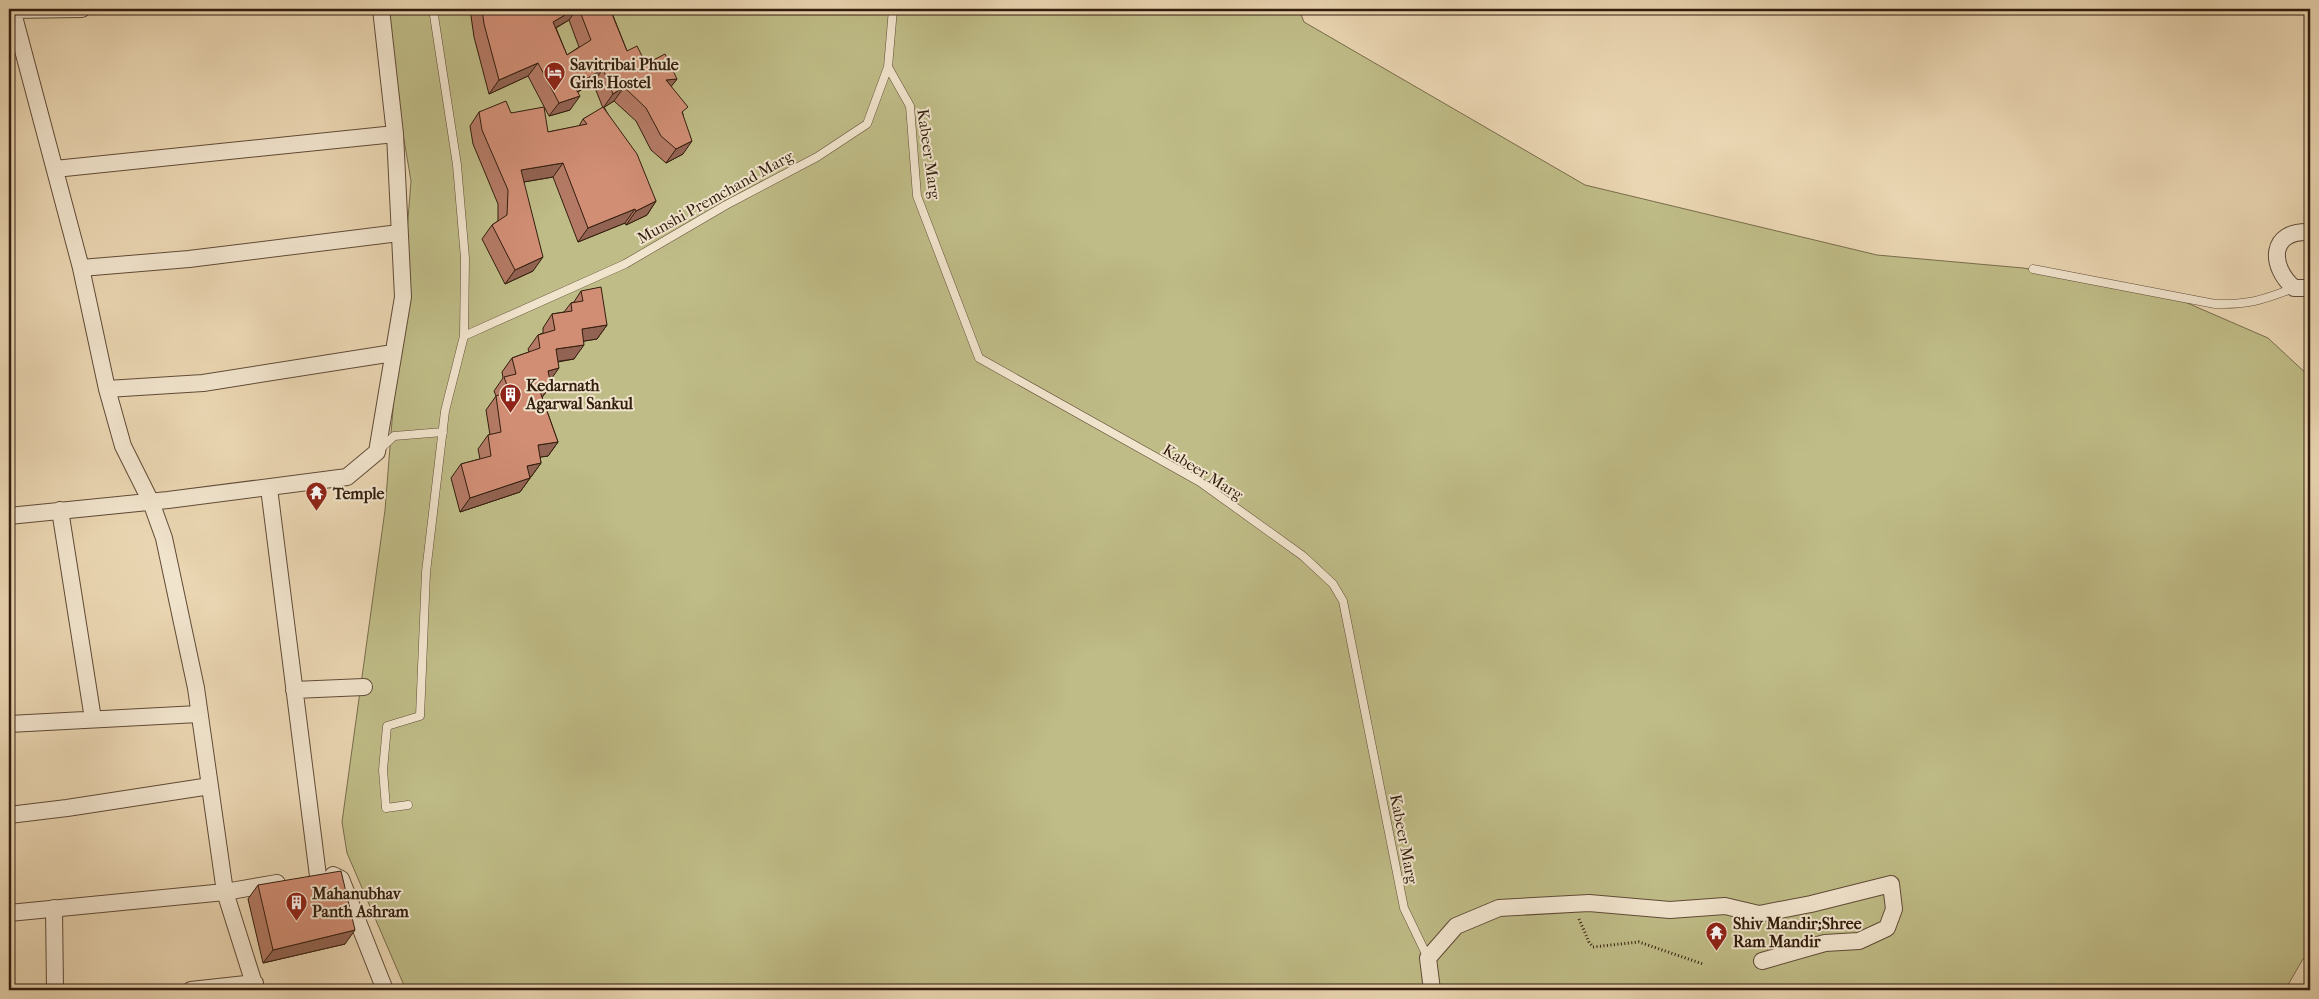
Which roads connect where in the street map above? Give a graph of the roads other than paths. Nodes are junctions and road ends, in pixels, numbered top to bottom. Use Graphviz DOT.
graph roads {
  1 [pos="82,9"];
  2 [pos="381,9"];
  3 [pos="433,9"];
  4 [pos="893,9"];
  5 [pos="11,10"];
  6 [pos="888,68"];
  7 [pos="395,134"];
  8 [pos="55,169"];
  9 [pos="2310,232"];
  10 [pos="399,233"];
  11 [pos="82,268"];
  12 [pos="2033,269"];
  13 [pos="2302,288"];
  14 [pos="464,336"];
  15 [pos="393,354"];
  16 [pos="107,389"];
  17 [pos="443,432"];
  18 [pos="377,452"];
  19 [pos="269,488"];
  20 [pos="150,502"];
  21 [pos="60,510"];
  22 [pos="9,516"];
  23 [pos="364,687"];
  24 [pos="294,690"];
  25 [pos="198,714"];
  26 [pos="93,719"];
  27 [pos="9,724"];
  28 [pos="210,786"];
  29 [pos="408,805"];
  30 [pos="9,815"];
  31 [pos="318,876"];
  32 [pos="225,892"];
  33 [pos="54,908"];
  34 [pos="9,913"];
  35 [pos="1428,958"];
  36 [pos="1762,961"];
  37 [pos="255,987"];
  38 [pos="55,990"];
  39 [pos="191,990"];
  40 [pos="385,990"];
  41 [pos="1432,990"];
  1 -- 5 [label="street"];
  2 -- 7 [label="street"];
  3 -- 14 [label="lane"];
  4 -- 6 [label="lane, Munshi Premchand Marg"];
  5 -- 8 [label="street"];
  6 -- 14 [label="lane, Munshi Premchand Marg"];
  6 -- 35 [label="lane, Kabeer Marg"];
  7 -- 8 [label="street"];
  7 -- 10 [label="street"];
  8 -- 11 [label="street"];
  9 -- 13 [label="street"];
  10 -- 11 [label="street"];
  10 -- 15 [label="street"];
  11 -- 16 [label="street"];
  12 -- 13 [label="lane"];
  14 -- 17 [label="lane"];
  15 -- 16 [label="street"];
  15 -- 18 [label="street"];
  16 -- 20 [label="street"];
  17 -- 18 [label="lane"];
  17 -- 29 [label="lane"];
  18 -- 19 [label="street"];
  19 -- 20 [label="street"];
  19 -- 24 [label="street"];
  20 -- 21 [label="street"];
  20 -- 25 [label="street"];
  21 -- 22 [label="street"];
  21 -- 26 [label="street"];
  23 -- 24 [label="street"];
  24 -- 31 [label="street"];
  25 -- 26 [label="street"];
  25 -- 28 [label="street"];
  26 -- 27 [label="street"];
  28 -- 30 [label="street"];
  28 -- 32 [label="street"];
  31 -- 32 [label="street"];
  31 -- 40 [label="street"];
  32 -- 33 [label="street"];
  32 -- 37 [label="street"];
  33 -- 34 [label="street"];
  33 -- 38 [label="street"];
  35 -- 36 [label="street"];
  35 -- 41 [label="street"];
  37 -- 39 [label="street"];
}
